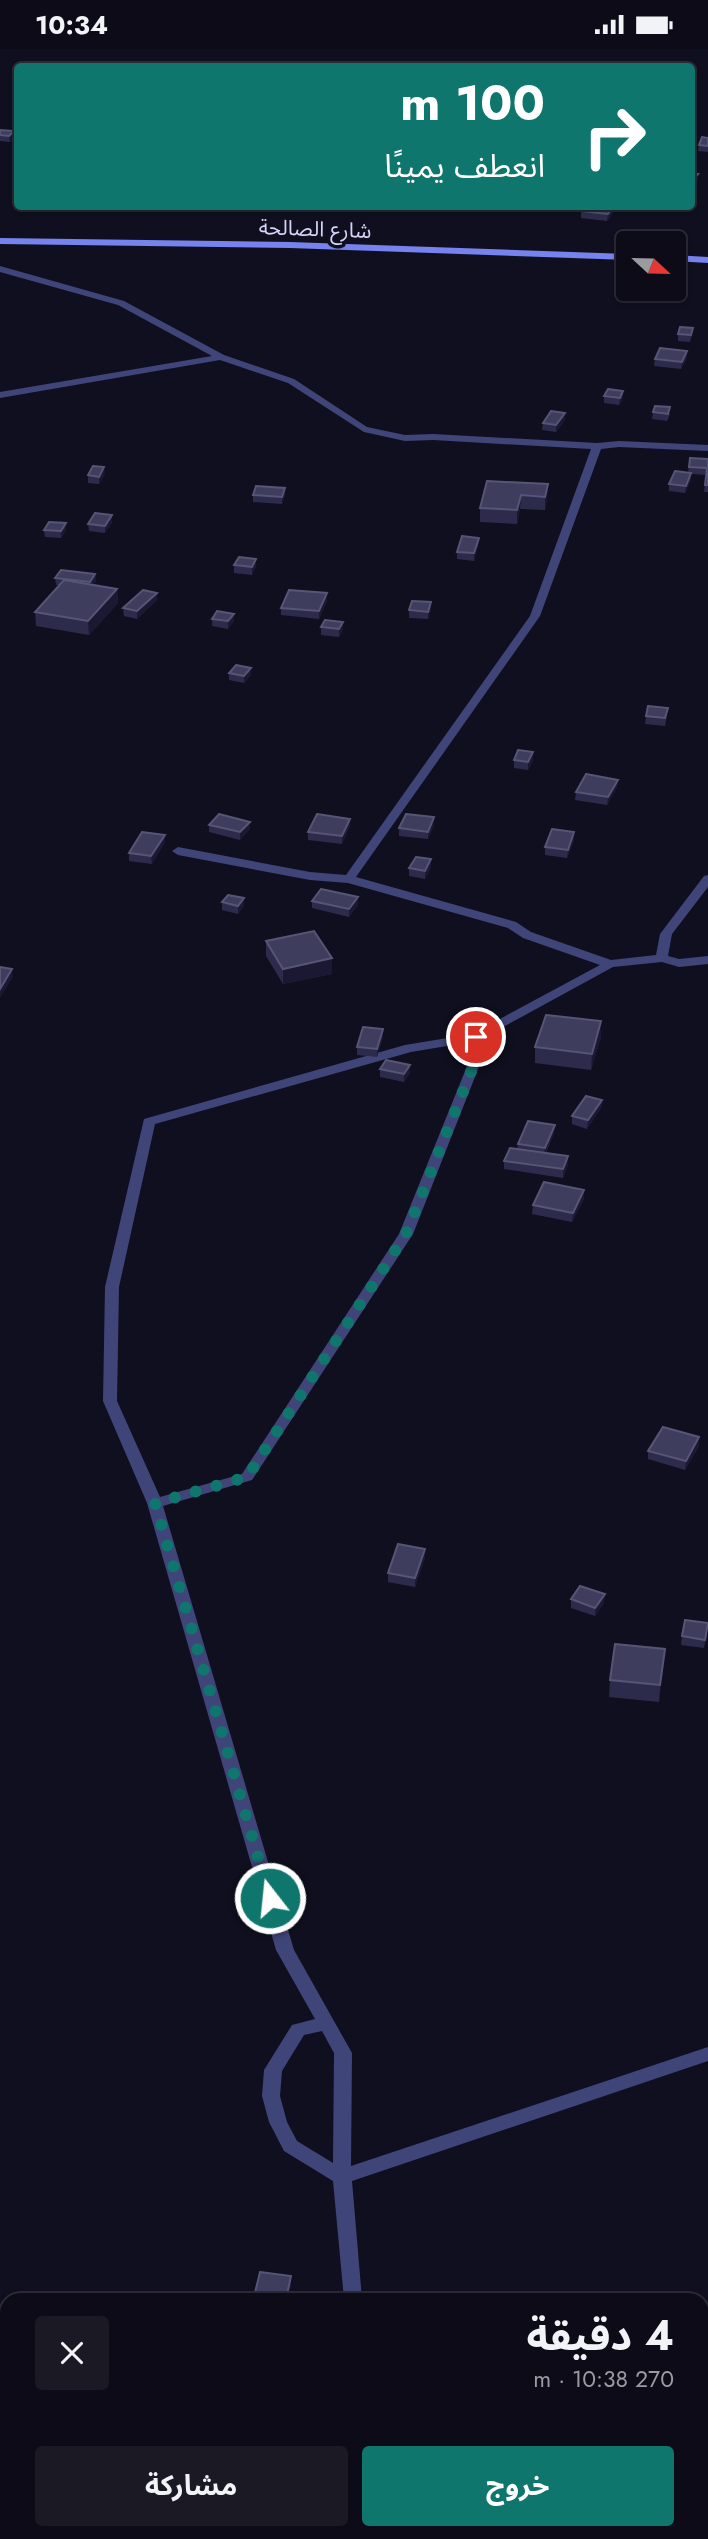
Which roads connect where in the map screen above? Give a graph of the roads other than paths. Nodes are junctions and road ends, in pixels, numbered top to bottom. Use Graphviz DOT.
graph roads {
  1 [pos="0,240"];
  2 [pos="616,257"];
  3 [pos="686,259"];
  4 [pos="708,260"];
  5 [pos="0,269"];
  6 [pos="220,357"];
  7 [pos="0,395"];
  8 [pos="597,446"];
  9 [pos="708,449"];
  10 [pos="178,851"];
  11 [pos="349,879"];
  12 [pos="708,879"];
  13 [pos="662,958"];
  14 [pos="708,960"];
  15 [pos="610,964"];
  16 [pos="476,1037"];
  17 [pos="155,1503"];
  18 [pos="327,2023"];
  19 [pos="708,2054"];
  20 [pos="342,2177"];
  21 [pos="352,2293"];
  1 -- 2 [label="main road, شارع الصالحة"];
  3 -- 4 [label="main road"];
  5 -- 6 [label="street"];
  6 -- 7 [label="street"];
  6 -- 8 [label="street"];
  8 -- 9 [label="street"];
  8 -- 11 [label="street"];
  10 -- 11 [label="street"];
  11 -- 15 [label="street"];
  12 -- 13 [label="street"];
  13 -- 14 [label="street"];
  13 -- 15 [label="street"];
  15 -- 16 [label="street"];
  16 -- 17 [label="street"];
  16 -- 17 [label="street"];
  17 -- 18 [label="street"];
  18 -- 20 [label="street"];
  18 -- 20 [label="street"];
  19 -- 20 [label="street"];
  20 -- 21 [label="street"];
}
